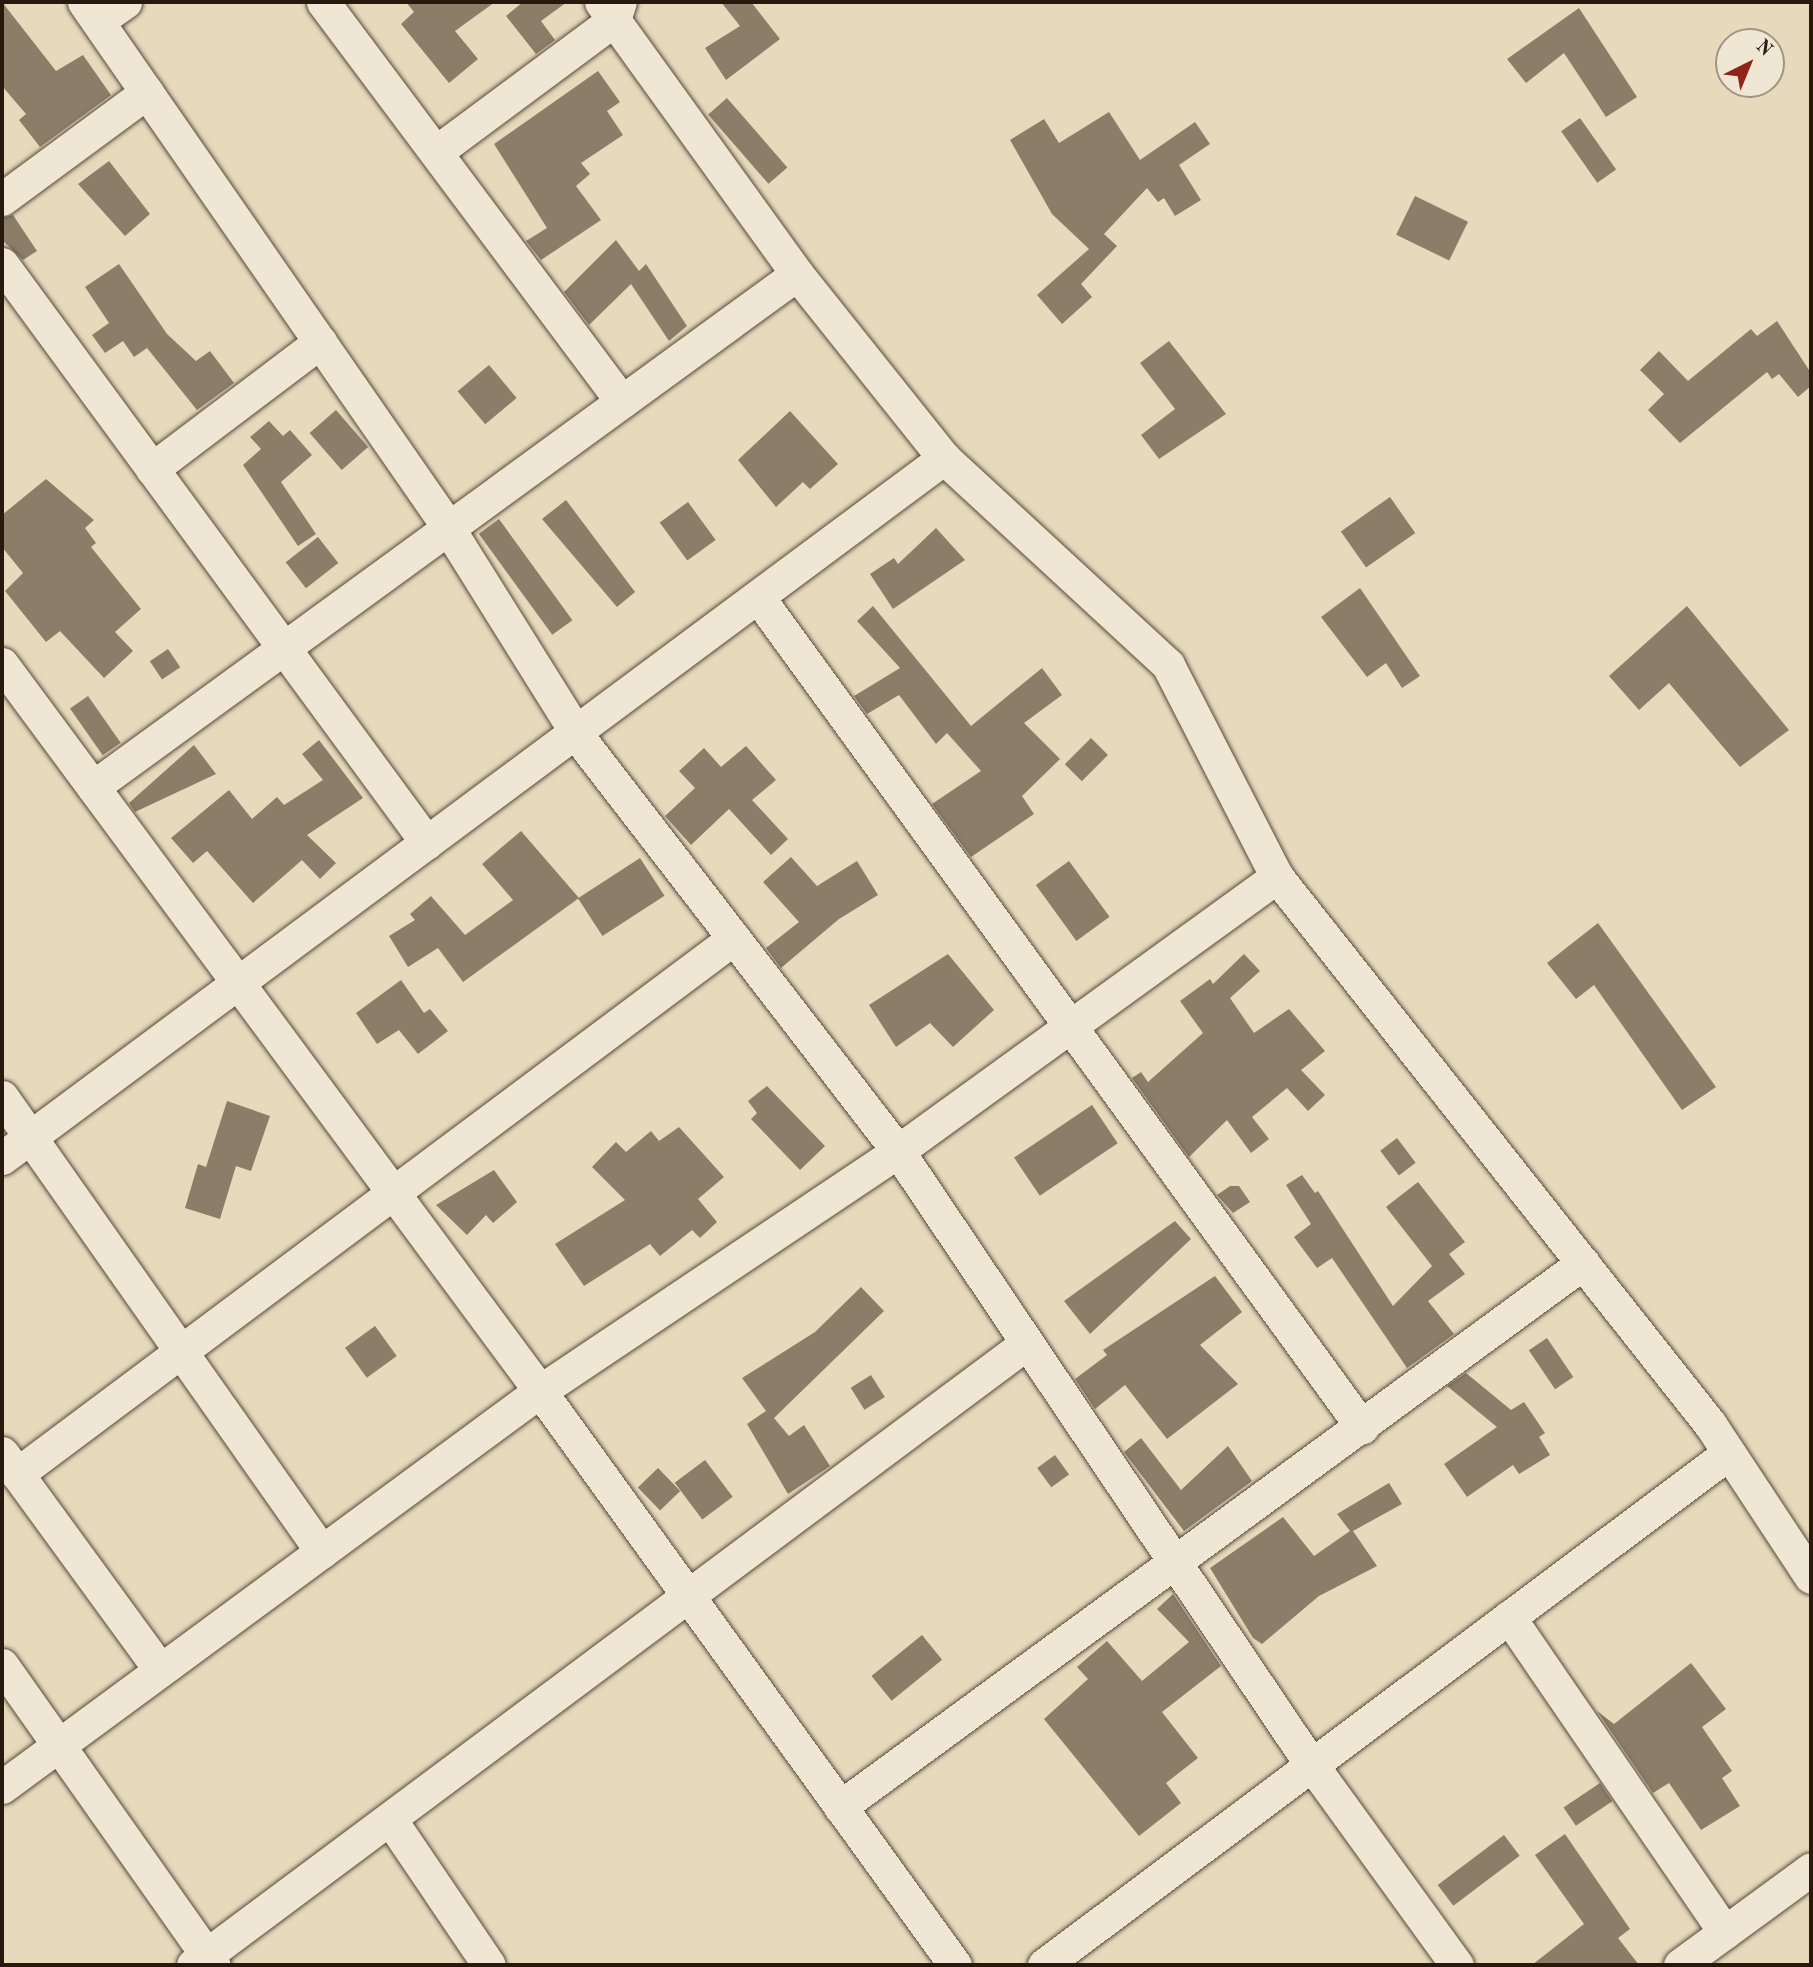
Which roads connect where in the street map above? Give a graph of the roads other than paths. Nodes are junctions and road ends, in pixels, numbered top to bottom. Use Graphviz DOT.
graph roads {
  1 [pos="125,2"];
  2 [pos="323,2"];
  3 [pos="612,8"];
  4 [pos="91,11"];
  5 [pos="147,92"];
  6 [pos="436,152"];
  7 [pos="2,199"];
  8 [pos="2,264"];
  9 [pos="797,274"];
  10 [pos="13,302"];
  11 [pos="320,342"];
  12 [pos="622,401"];
  13 [pos="944,458"];
  14 [pos="152,468"];
  15 [pos="448,528"];
  16 [pos="758,597"];
  17 [pos="284,648"];
  18 [pos="2,664"];
  19 [pos="576,732"];
  20 [pos="93,787"];
  21 [pos="427,844"];
  22 [pos="1277,877"];
  23 [pos="734,938"];
  24 [pos="238,984"];
  25 [pos="1070,1027"];
  26 [pos="2,1097"];
  27 [pos="30,1138"];
  28 [pos="898,1151"];
  29 [pos="2,1158"];
  30 [pos="393,1193"];
  31 [pos="1583,1264"];
  32 [pos="1027,1343"];
  33 [pos="181,1352"];
  34 [pos="540,1391"];
  35 [pos="1362,1427"];
  36 [pos="1729,1453"];
  37 [pos="9,1464"];
  38 [pos="322,1552"];
  39 [pos="1176,1564"];
  40 [pos="1811,1577"];
  41 [pos="688,1596"];
  42 [pos="1509,1617"];
  43 [pos="2,1665"];
  44 [pos="160,1671"];
  45 [pos="58,1745"];
  46 [pos="1312,1765"];
  47 [pos="2,1787"];
  48 [pos="840,1807"];
  49 [pos="390,1819"];
  50 [pos="1811,1869"];
  51 [pos="1725,1932"];
  52 [pos="205,1962"];
  53 [pos="489,1965"];
  54 [pos="955,1965"];
  55 [pos="1044,1965"];
  56 [pos="1457,1965"];
  57 [pos="1680,1965"];
  1 -- 4 [label="street"];
  2 -- 6 [label="street"];
  3 -- 6 [label="street"];
  3 -- 9 [label="street"];
  4 -- 5 [label="street"];
  5 -- 7 [label="street"];
  5 -- 11 [label="street"];
  6 -- 12 [label="street"];
  8 -- 10 [label="street"];
  9 -- 12 [label="street"];
  9 -- 13 [label="street"];
  10 -- 14 [label="street"];
  11 -- 14 [label="street"];
  11 -- 15 [label="street"];
  12 -- 15 [label="street"];
  13 -- 16 [label="street"];
  13 -- 22 [label="street"];
  14 -- 17 [label="street"];
  15 -- 17 [label="street"];
  15 -- 19 [label="street"];
  16 -- 19 [label="street"];
  16 -- 25 [label="street"];
  17 -- 20 [label="street"];
  17 -- 21 [label="street"];
  18 -- 20 [label="street"];
  19 -- 21 [label="street"];
  19 -- 23 [label="street"];
  20 -- 24 [label="street"];
  21 -- 24 [label="street"];
  22 -- 25 [label="street"];
  22 -- 31 [label="street"];
  23 -- 28 [label="street"];
  23 -- 30 [label="street"];
  24 -- 27 [label="street"];
  24 -- 30 [label="street"];
  25 -- 28 [label="street"];
  25 -- 35 [label="street"];
  26 -- 27 [label="street"];
  27 -- 29 [label="street"];
  27 -- 33 [label="street"];
  28 -- 32 [label="street"];
  28 -- 34 [label="street"];
  30 -- 33 [label="street"];
  30 -- 34 [label="street"];
  31 -- 35 [label="street"];
  31 -- 36 [label="street"];
  32 -- 39 [label="street"];
  32 -- 41 [label="street"];
  33 -- 37 [label="street"];
  33 -- 38 [label="street"];
  34 -- 38 [label="street"];
  34 -- 41 [label="street"];
  35 -- 39 [label="street"];
  36 -- 40 [label="street"];
  36 -- 42 [label="street"];
  37 -- 44 [label="street"];
  38 -- 44 [label="street"];
  39 -- 46 [label="street"];
  39 -- 48 [label="street"];
  41 -- 48 [label="street"];
  41 -- 49 [label="street"];
  42 -- 46 [label="street"];
  42 -- 51 [label="street"];
  43 -- 45 [label="street"];
  44 -- 45 [label="street"];
  45 -- 47 [label="street"];
  45 -- 52 [label="street"];
  46 -- 55 [label="street"];
  46 -- 56 [label="street"];
  48 -- 54 [label="street"];
  49 -- 52 [label="street"];
  49 -- 53 [label="street"];
  50 -- 51 [label="street"];
  51 -- 57 [label="street"];
}
